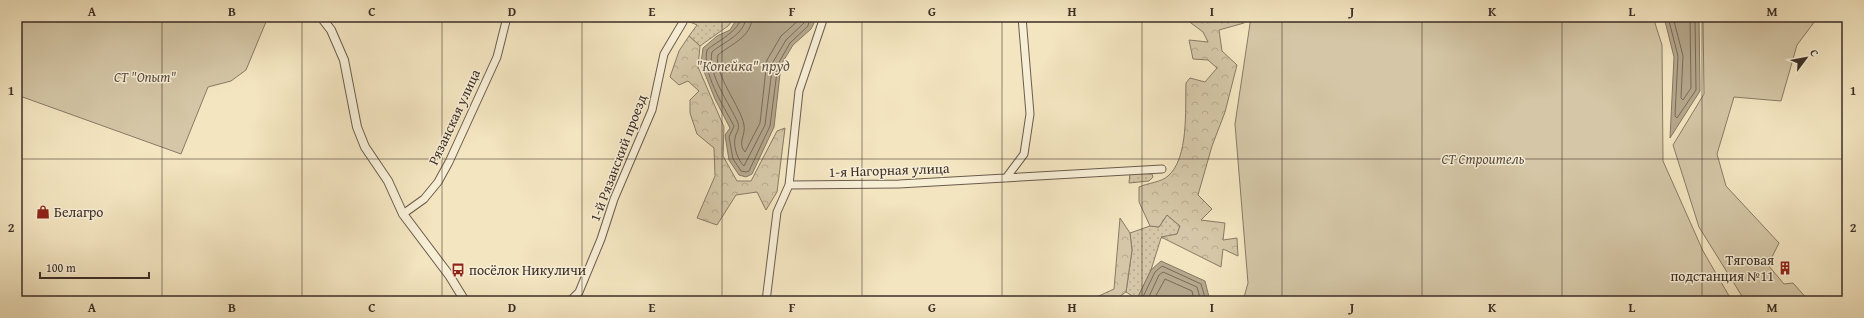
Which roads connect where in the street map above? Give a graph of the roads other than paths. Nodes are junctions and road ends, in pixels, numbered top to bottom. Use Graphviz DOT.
graph roads {
  1 [pos="321,17"];
  2 [pos="507,17"];
  3 [pos="824,17"];
  4 [pos="1022,17"];
  5 [pos="683,22"];
  6 [pos="1162,169"];
  7 [pos="1006,178"];
  8 [pos="789,185"];
  9 [pos="403,214"];
  10 [pos="465,301"];
  11 [pos="497,301"];
  12 [pos="512,301"];
  13 [pos="570,301"];
  14 [pos="766,301"];
  1 -- 9 [label="street"];
  2 -- 9 [label="street, Рязанская улица"];
  3 -- 8 [label="street"];
  4 -- 7 [label="street"];
  5 -- 13 [label="street, 1-й Рязанский проезд"];
  6 -- 7 [label="street, 1-я Нагорная улица"];
  7 -- 8 [label="street, 1-я Нагорная улица"];
  8 -- 14 [label="street"];
  9 -- 10 [label="street"];
  11 -- 12 [label="street"];
}
